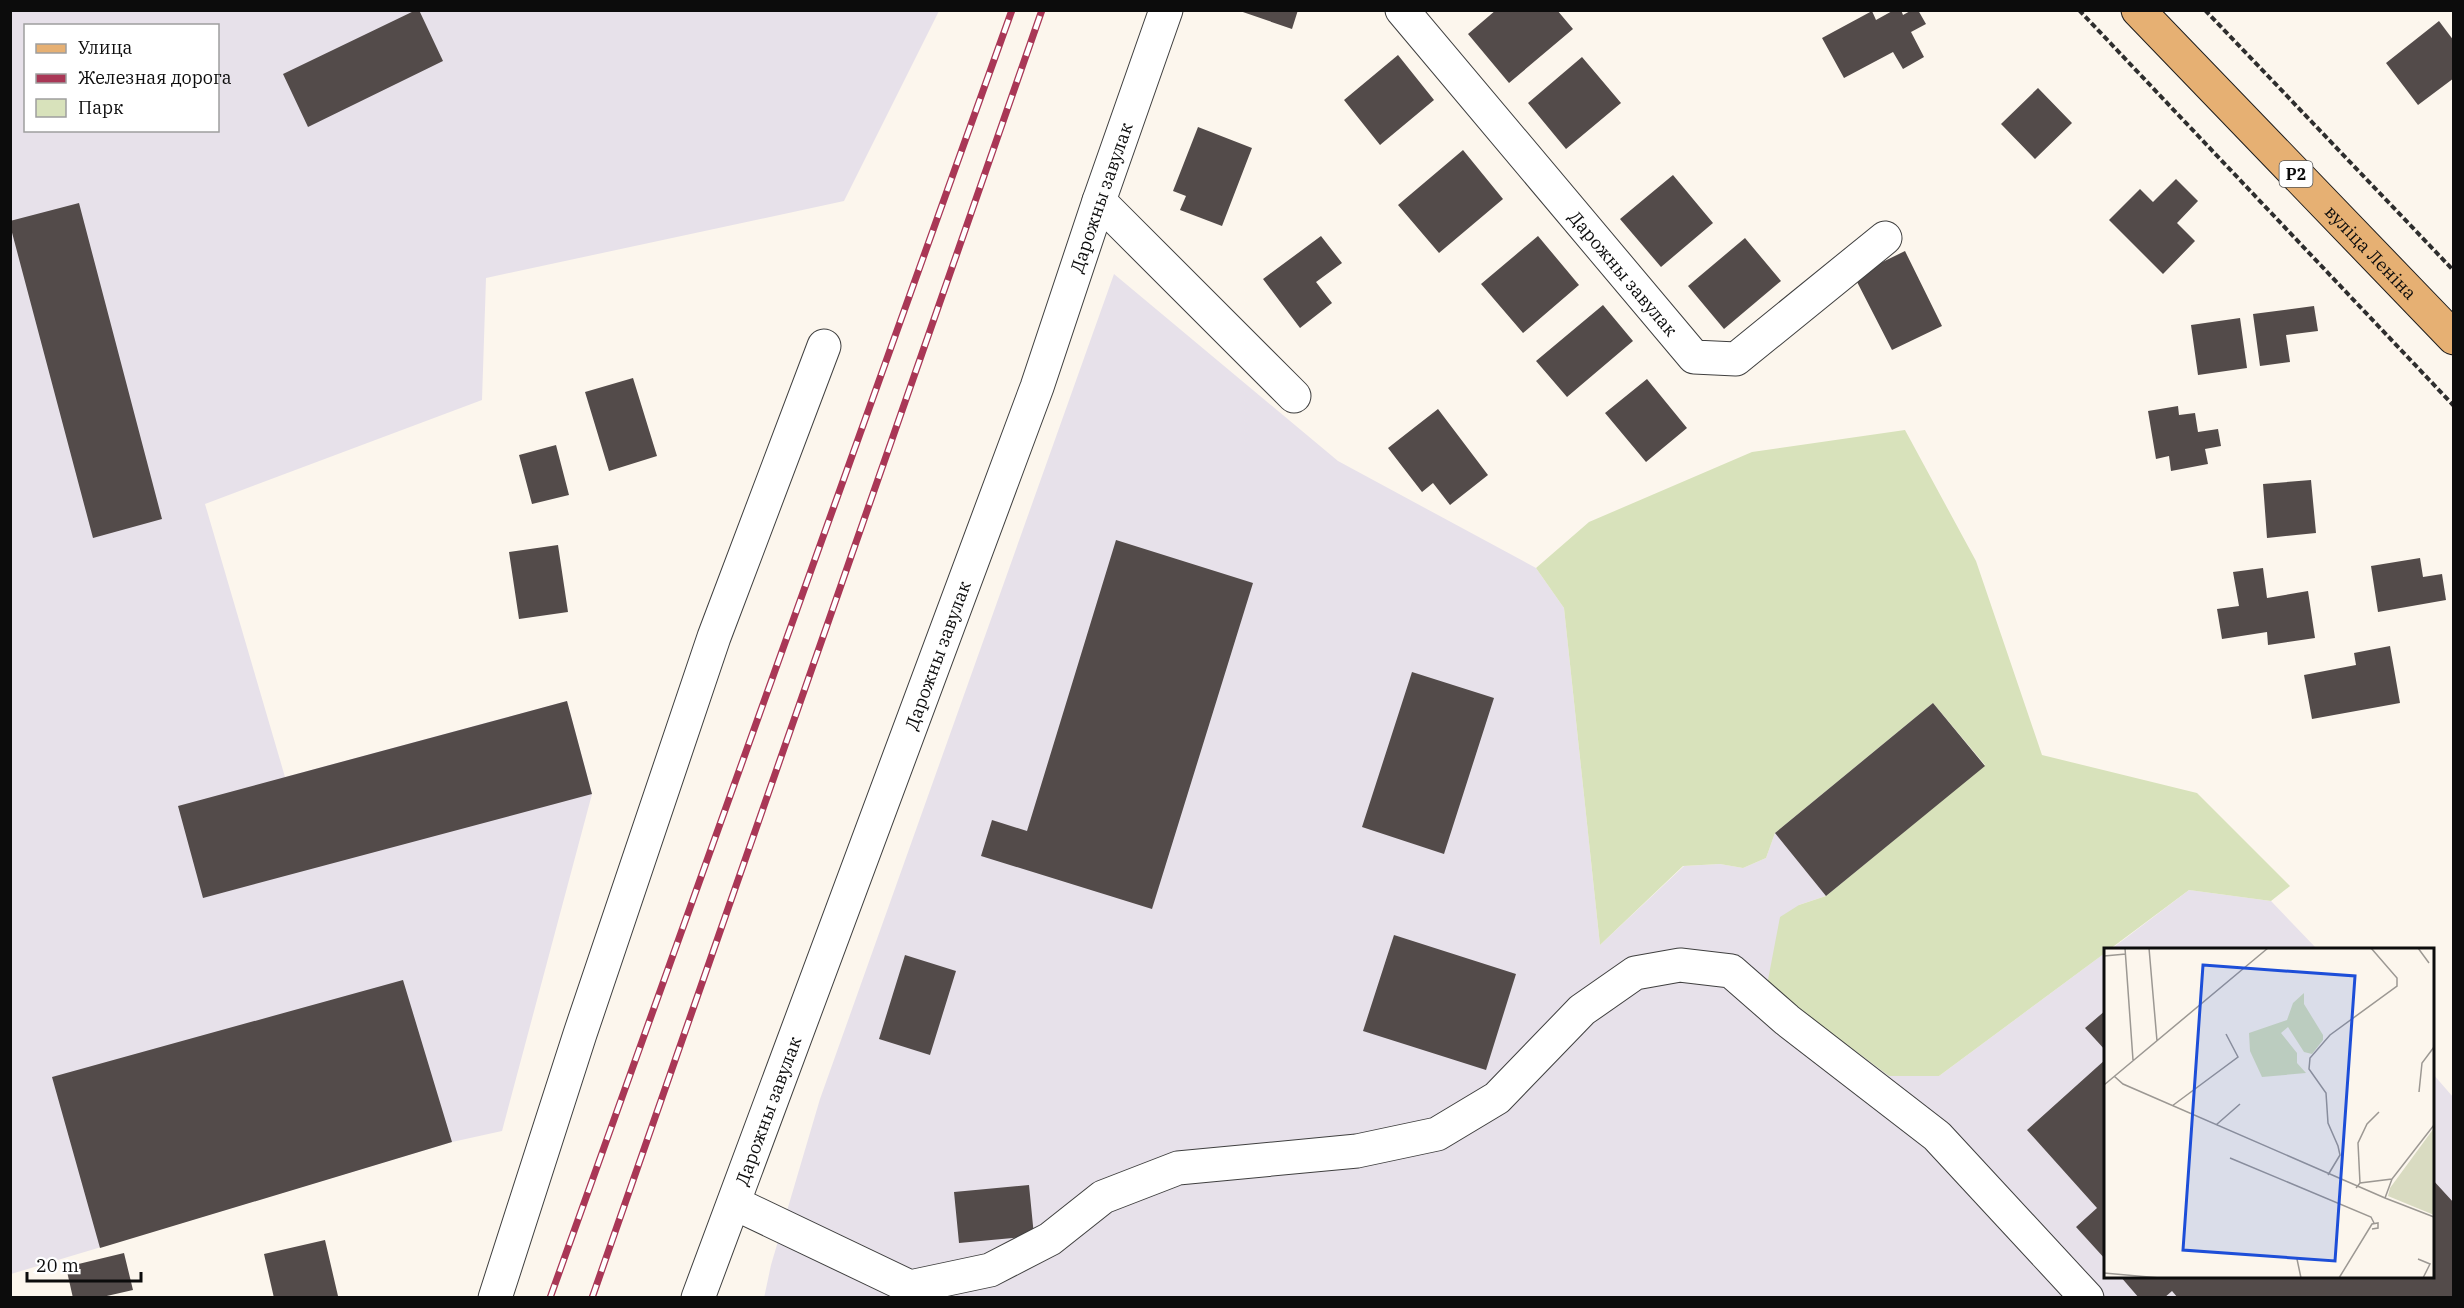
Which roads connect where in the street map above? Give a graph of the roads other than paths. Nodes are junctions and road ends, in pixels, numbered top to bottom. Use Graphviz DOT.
graph roads {
  1 [pos="1167,10"];
  2 [pos="1402,10"];
  3 [pos="2138,10"];
  4 [pos="1099,201"];
  5 [pos="1885,238"];
  6 [pos="2454,338"];
  7 [pos="824,346"];
  8 [pos="1294,396"];
  9 [pos="734,1203"];
  10 [pos="495,1298"];
  11 [pos="698,1298"];
  12 [pos="2087,1298"];
  1 -- 4 [label="street, Дарожны завулак"];
  2 -- 5 [label="street, Дарожны завулак"];
  3 -- 6 [label="main road, вуліца Леніна / Р2"];
  4 -- 8 [label="street"];
  4 -- 9 [label="street, Дарожны завулак"];
  7 -- 10 [label="street"];
  9 -- 11 [label="street, Дарожны завулак"];
  9 -- 12 [label="street"];
}
